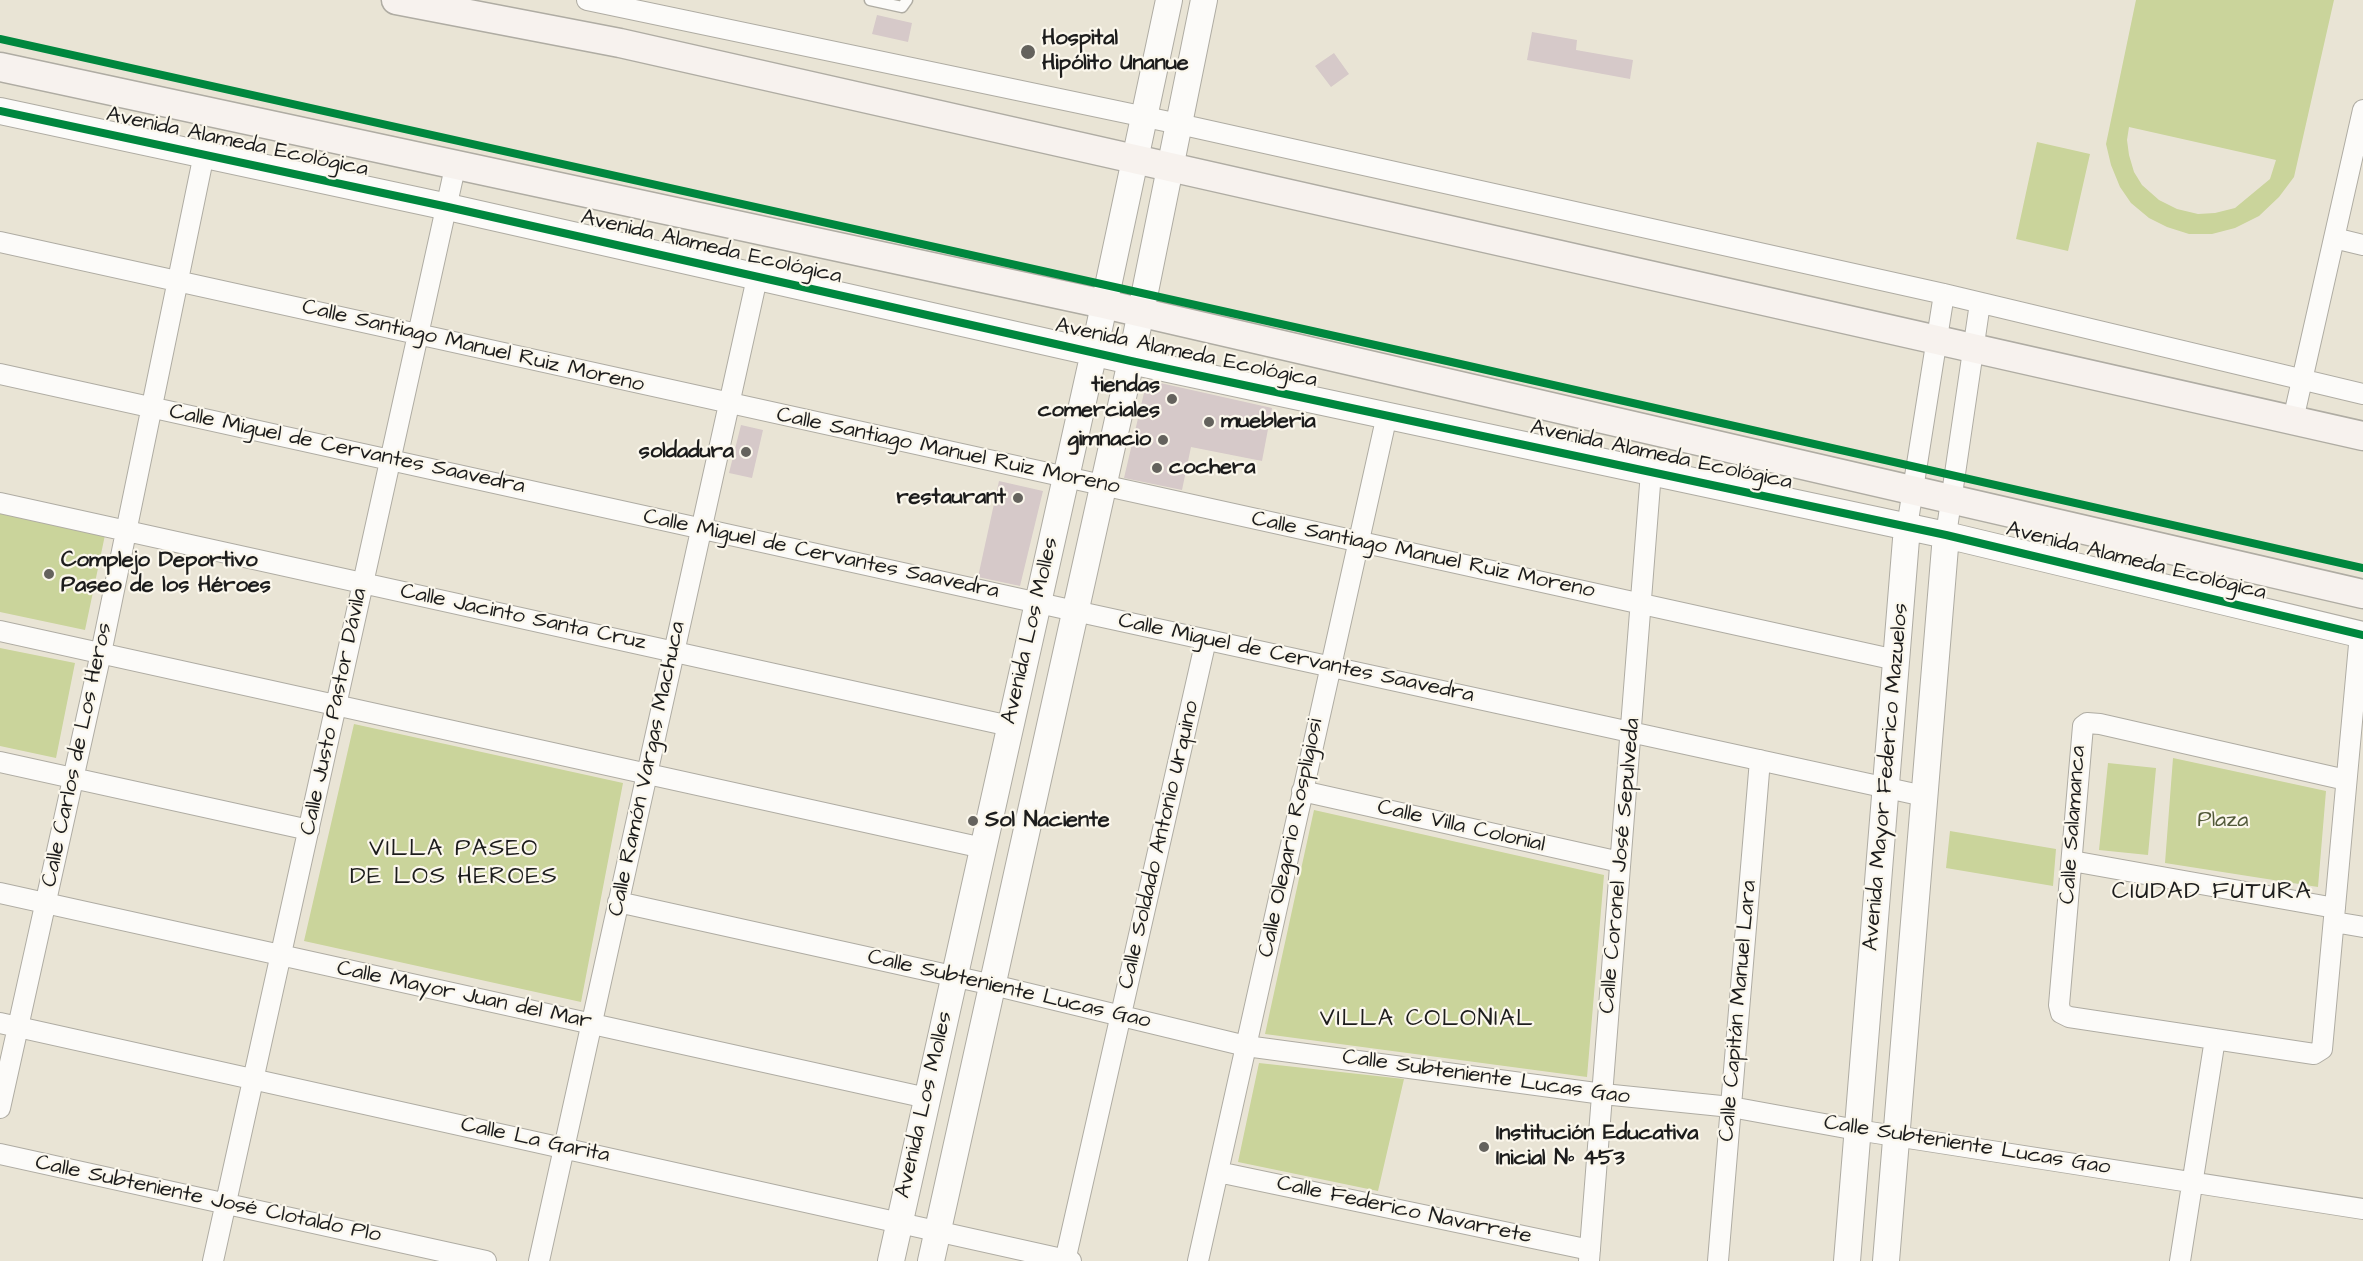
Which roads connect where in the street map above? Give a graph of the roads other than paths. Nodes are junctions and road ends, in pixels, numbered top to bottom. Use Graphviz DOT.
graph roads {
  1 [pos="396,0"];
  2 [pos="587,0"];
  3 [pos="870,0"];
  4 [pos="907,0"];
  5 [pos="1169,0"];
  6 [pos="1204,0"];
  7 [pos="458,6"];
  8 [pos="0,67"];
  9 [pos="2363,110"];
  10 [pos="0,111"];
  11 [pos="1144,118"];
  12 [pos="1179,124"];
  13 [pos="204,154"];
  14 [pos="1135,159"];
  15 [pos="456,163"];
  16 [pos="1170,166"];
  17 [pos="448,207"];
  18 [pos="2334,238"];
  19 [pos="0,242"];
  20 [pos="2363,245"];
  21 [pos="757,278"];
  22 [pos="178,281"];
  23 [pos="1944,294"];
  24 [pos="1980,303"];
  25 [pos="1104,304"];
  26 [pos="1141,313"];
  27 [pos="419,335"];
  28 [pos="1937,339"];
  29 [pos="1974,347"];
  30 [pos="1094,352"];
  31 [pos="1131,361"];
  32 [pos="0,374"];
  33 [pos="2302,380"];
  34 [pos="2363,394"];
  35 [pos="729,403"];
  36 [pos="152,407"];
  37 [pos="1387,415"];
  38 [pos="2293,420"];
  39 [pos="2363,436"];
  40 [pos="391,460"];
  41 [pos="1651,472"];
  42 [pos="1066,478"];
  43 [pos="1103,486"];
  44 [pos="1913,491"];
  45 [pos="1951,499"];
  46 [pos="0,503"];
  47 [pos="1907,527"];
  48 [pos="701,529"];
  49 [pos="126,531"];
  50 [pos="1946,535"];
  51 [pos="1359,542"];
  52 [pos="364,583"];
  53 [pos="2363,594"];
  54 [pos="1038,603"];
  55 [pos="1642,604"];
  56 [pos="1075,612"];
  57 [pos="0,631"];
  58 [pos="2361,635"];
  59 [pos="1206,640"];
  60 [pos="674,652"];
  61 [pos="101,653"];
  62 [pos="1896,660"];
  63 [pos="1329,667"];
  64 [pos="337,705"];
  65 [pos="1010,726"];
  66 [pos="1631,732"];
  67 [pos="1760,760"];
  68 [pos="0,762"];
  69 [pos="647,774"];
  70 [pos="73,778"];
  71 [pos="2346,780"];
  72 [pos="1886,788"];
  73 [pos="1302,791"];
  74 [pos="1924,796"];
  75 [pos="309,830"];
  76 [pos="983,848"];
  77 [pos="2072,861"];
  78 [pos="1620,862"];
  79 [pos="0,893"];
  80 [pos="618,902"];
  81 [pos="45,903"];
  82 [pos="2335,915"];
  83 [pos="2363,927"];
  84 [pos="281,955"];
  85 [pos="954,976"];
  86 [pos="993,985"];
  87 [pos="1121,1016"];
  88 [pos="591,1024"];
  89 [pos="9,1025"];
  90 [pos="2215,1039"];
  91 [pos="1246,1046"];
  92 [pos="254,1079"];
  93 [pos="1603,1094"];
  94 [pos="927,1098"];
  95 [pos="1731,1107"];
  96 [pos="0,1108"];
  97 [pos="1857,1130"];
  98 [pos="1896,1135"];
  99 [pos="564,1148"];
  100 [pos="0,1154"];
  101 [pos="1218,1172"];
  102 [pos="2192,1182"];
  103 [pos="226,1204"];
  104 [pos="2363,1209"];
  105 [pos="899,1222"];
  106 [pos="938,1231"];
  107 [pos="1589,1256"];
  108 [pos="213,1261"];
  109 [pos="486,1261"];
  110 [pos="539,1261"];
  111 [pos="891,1261"];
  112 [pos="931,1261"];
  113 [pos="1067,1261"];
  114 [pos="1198,1261"];
  115 [pos="1718,1261"];
  116 [pos="1847,1261"];
  117 [pos="1886,1261"];
  118 [pos="2180,1261"];
  1 -- 7 [label="main road"];
  2 -- 11 [label="street"];
  3 -- 4 [label="lane"];
  5 -- 11 [label="street, Avenida Los Molles"];
  6 -- 12 [label="street, Avenida Los Molles"];
  7 -- 14 [label="main road"];
  8 -- 15 [label="main road, Avenida Alameda Ecológica"];
  9 -- 18 [label="street"];
  10 -- 13 [label="street, Avenida Alameda Ecológica"];
  11 -- 12 [label="street"];
  11 -- 14 [label="street, Avenida Los Molles"];
  12 -- 16 [label="street, Avenida Los Molles"];
  12 -- 23 [label="street"];
  13 -- 17 [label="street, Avenida Alameda Ecológica"];
  13 -- 22 [label="street, Calle Carlos de Los Heros"];
  14 -- 16 [label="main road"];
  14 -- 25 [label="street, Avenida Los Molles"];
  15 -- 17 [label="street, Calle Justo Pastor Dávila"];
  15 -- 25 [label="main road, Avenida Alameda Ecológica"];
  16 -- 26 [label="street, Avenida Los Molles"];
  16 -- 28 [label="main road"];
  17 -- 21 [label="street, Avenida Alameda Ecológica"];
  17 -- 27 [label="street, Calle Justo Pastor Dávila"];
  18 -- 20 [label="street"];
  18 -- 33 [label="street"];
  19 -- 22 [label="street, Calle Santiago Manuel Ruiz Moreno"];
  21 -- 30 [label="street, Avenida Alameda Ecológica"];
  21 -- 35 [label="street, Calle Ramón Vargas Machuca"];
  22 -- 27 [label="street, Calle Santiago Manuel Ruiz Moreno"];
  22 -- 36 [label="street, Calle Carlos de Los Heros"];
  23 -- 24 [label="street"];
  23 -- 28 [label="street, Avenida Mayor Federico Mazuelos"];
  24 -- 29 [label="street, Avenida Mayor Federico Mazuelos"];
  24 -- 33 [label="street"];
  25 -- 26 [label="main road, Avenida Alameda Ecológica"];
  25 -- 30 [label="street, Avenida Los Molles"];
  26 -- 31 [label="street, Avenida Los Molles"];
  26 -- 44 [label="main road, Avenida Alameda Ecológica"];
  27 -- 35 [label="street, Calle Santiago Manuel Ruiz Moreno"];
  27 -- 40 [label="street, Calle Justo Pastor Dávila"];
  28 -- 29 [label="main road"];
  28 -- 44 [label="street, Avenida Mayor Federico Mazuelos"];
  29 -- 38 [label="main road"];
  29 -- 45 [label="street, Avenida Mayor Federico Mazuelos"];
  30 -- 31 [label="street, Avenida Alameda Ecológica"];
  30 -- 42 [label="street, Avenida Los Molles"];
  31 -- 37 [label="street, Avenida Alameda Ecológica"];
  31 -- 43 [label="street, Avenida Los Molles"];
  32 -- 36 [label="street, Calle Miguel de Cervantes Saavedra"];
  33 -- 34 [label="street"];
  33 -- 38 [label="street"];
  35 -- 42 [label="street, Calle Santiago Manuel Ruiz Moreno"];
  35 -- 48 [label="street, Calle Ramón Vargas Machuca"];
  36 -- 40 [label="street, Calle Miguel de Cervantes Saavedra"];
  36 -- 49 [label="street, Calle Carlos de Los Heros"];
  37 -- 41 [label="street, Avenida Alameda Ecológica"];
  37 -- 51 [label="street, Calle Olegario Rospligiosi"];
  38 -- 39 [label="main road"];
  40 -- 48 [label="street, Calle Miguel de Cervantes Saavedra"];
  40 -- 52 [label="street, Calle Justo Pastor Dávila"];
  41 -- 47 [label="street, Avenida Alameda Ecológica"];
  41 -- 55 [label="street, Calle Coronel José Sepulveda"];
  42 -- 43 [label="street, Calle Santiago Manuel Ruiz Moreno"];
  42 -- 54 [label="street, Avenida Los Molles"];
  43 -- 51 [label="street, Calle Santiago Manuel Ruiz Moreno"];
  43 -- 56 [label="street, Avenida Los Molles"];
  44 -- 45 [label="main road, Avenida Alameda Ecológica"];
  44 -- 47 [label="street, Avenida Mayor Federico Mazuelos"];
  45 -- 50 [label="street, Avenida Mayor Federico Mazuelos"];
  45 -- 53 [label="main road, Avenida Alameda Ecológica"];
  46 -- 49 [label="street, Calle Jacinto Santa Cruz"];
  47 -- 50 [label="street, Avenida Alameda Ecológica"];
  47 -- 62 [label="street, Avenida Mayor Federico Mazuelos"];
  48 -- 54 [label="street, Calle Miguel de Cervantes Saavedra"];
  48 -- 60 [label="street, Calle Ramón Vargas Machuca"];
  49 -- 52 [label="street, Calle Jacinto Santa Cruz"];
  49 -- 61 [label="street, Calle Carlos de Los Heros"];
  50 -- 58 [label="street, Avenida Alameda Ecológica"];
  50 -- 74 [label="street, Avenida Mayor Federico Mazuelos"];
  51 -- 55 [label="street, Calle Santiago Manuel Ruiz Moreno"];
  51 -- 63 [label="street, Calle Olegario Rospligiosi"];
  52 -- 60 [label="street, Calle Jacinto Santa Cruz"];
  52 -- 64 [label="street, Calle Justo Pastor Dávila"];
  54 -- 56 [label="street, Calle Miguel de Cervantes Saavedra"];
  54 -- 65 [label="street, Avenida Los Molles"];
  55 -- 62 [label="street, Calle Santiago Manuel Ruiz Moreno"];
  55 -- 66 [label="street, Calle Coronel José Sepulveda"];
  56 -- 59 [label="street, Calle Miguel de Cervantes Saavedra"];
  56 -- 86 [label="street, Avenida Los Molles"];
  57 -- 61 [label="street"];
  58 -- 71 [label="street"];
  59 -- 63 [label="street, Calle Miguel de Cervantes Saavedra"];
  59 -- 87 [label="street, Calle Soldado Antonio Urquino"];
  60 -- 65 [label="street, Calle Jacinto Santa Cruz"];
  60 -- 69 [label="street, Calle Ramón Vargas Machuca"];
  61 -- 64 [label="street"];
  61 -- 70 [label="street, Calle Carlos de Los Heros"];
  62 -- 72 [label="street, Avenida Mayor Federico Mazuelos"];
  63 -- 66 [label="street, Calle Miguel de Cervantes Saavedra"];
  63 -- 73 [label="street, Calle Olegario Rospligiosi"];
  64 -- 69 [label="street"];
  64 -- 75 [label="street, Calle Justo Pastor Dávila"];
  65 -- 76 [label="street, Avenida Los Molles"];
  66 -- 67 [label="street, Calle Miguel de Cervantes Saavedra"];
  66 -- 78 [label="street, Calle Coronel José Sepulveda"];
  67 -- 72 [label="street, Calle Miguel de Cervantes Saavedra"];
  67 -- 95 [label="street, Calle Capitán Manuel Lara"];
  68 -- 70 [label="street"];
  69 -- 76 [label="street"];
  69 -- 80 [label="street, Calle Ramón Vargas Machuca"];
  70 -- 75 [label="street"];
  70 -- 81 [label="street, Calle Carlos de Los Heros"];
  71 -- 77 [label="street, Calle Salamanca"];
  71 -- 82 [label="street"];
  72 -- 74 [label="street, Calle Miguel de Cervantes Saavedra"];
  72 -- 97 [label="street, Avenida Mayor Federico Mazuelos"];
  73 -- 78 [label="street, Calle Villa Colonial"];
  73 -- 91 [label="street, Calle Olegario Rospligiosi"];
  74 -- 98 [label="street, Avenida Mayor Federico Mazuelos"];
  75 -- 84 [label="street, Calle Justo Pastor Dávila"];
  76 -- 85 [label="street, Avenida Los Molles"];
  77 -- 82 [label="street"];
  77 -- 90 [label="street, Calle Salamanca"];
  78 -- 93 [label="street, Calle Coronel José Sepulveda"];
  79 -- 81 [label="street, Calle Mayor Juan del Mar"];
  80 -- 85 [label="street, Calle Subteniente Lucas Gao"];
  80 -- 88 [label="street, Calle Ramón Vargas Machuca"];
  81 -- 84 [label="street, Calle Mayor Juan del Mar"];
  81 -- 89 [label="street, Calle Carlos de Los Heros"];
  82 -- 83 [label="street"];
  82 -- 90 [label="street"];
  84 -- 88 [label="street, Calle Mayor Juan del Mar"];
  84 -- 92 [label="street, Calle Justo Pastor Dávila"];
  85 -- 86 [label="street, Calle Subteniente Lucas Gao"];
  85 -- 94 [label="street, Avenida Los Molles"];
  86 -- 87 [label="street, Calle Subteniente Lucas Gao"];
  86 -- 106 [label="street, Avenida Los Molles"];
  87 -- 91 [label="street, Calle Subteniente Lucas Gao"];
  87 -- 113 [label="street, Calle Soldado Antonio Urquino"];
  88 -- 94 [label="street, Calle Mayor Juan del Mar"];
  88 -- 99 [label="street, Calle Ramón Vargas Machuca"];
  89 -- 92 [label="street, Calle La Garita"];
  89 -- 96 [label="street, Calle Carlos de Los Heros"];
  90 -- 102 [label="street"];
  91 -- 93 [label="street, Calle Subteniente Lucas Gao"];
  91 -- 101 [label="street, Calle Olegario Rospligiosi"];
  92 -- 99 [label="street, Calle La Garita"];
  92 -- 103 [label="street, Calle Justo Pastor Dávila"];
  93 -- 95 [label="street, Calle Subteniente Lucas Gao"];
  93 -- 107 [label="street, Calle Coronel José Sepulveda"];
  94 -- 105 [label="street, Avenida Los Molles"];
  95 -- 97 [label="street, Calle Subteniente Lucas Gao"];
  95 -- 115 [label="street, Calle Capitán Manuel Lara"];
  97 -- 98 [label="street, Calle Subteniente Lucas Gao"];
  97 -- 116 [label="street, Avenida Mayor Federico Mazuelos"];
  98 -- 102 [label="street, Calle Subteniente Lucas Gao"];
  98 -- 117 [label="street, Avenida Mayor Federico Mazuelos"];
  99 -- 105 [label="street, Calle La Garita"];
  99 -- 110 [label="street, Calle Ramón Vargas Machuca"];
  100 -- 103 [label="street, Calle Subteniente José Clotaldo Plo"];
  101 -- 107 [label="street, Calle Federico Navarrete"];
  101 -- 114 [label="street, Calle Olegario Rospligiosi"];
  102 -- 104 [label="street, Calle Subteniente Lucas Gao"];
  102 -- 118 [label="street"];
  103 -- 108 [label="street, Calle Justo Pastor Dávila"];
  103 -- 109 [label="street, Calle Subteniente José Clotaldo Plo"];
  105 -- 106 [label="street, Calle La Garita"];
  105 -- 111 [label="street, Avenida Los Molles"];
  106 -- 112 [label="street, Avenida Los Molles"];
  106 -- 113 [label="street, Calle La Garita"];
}
